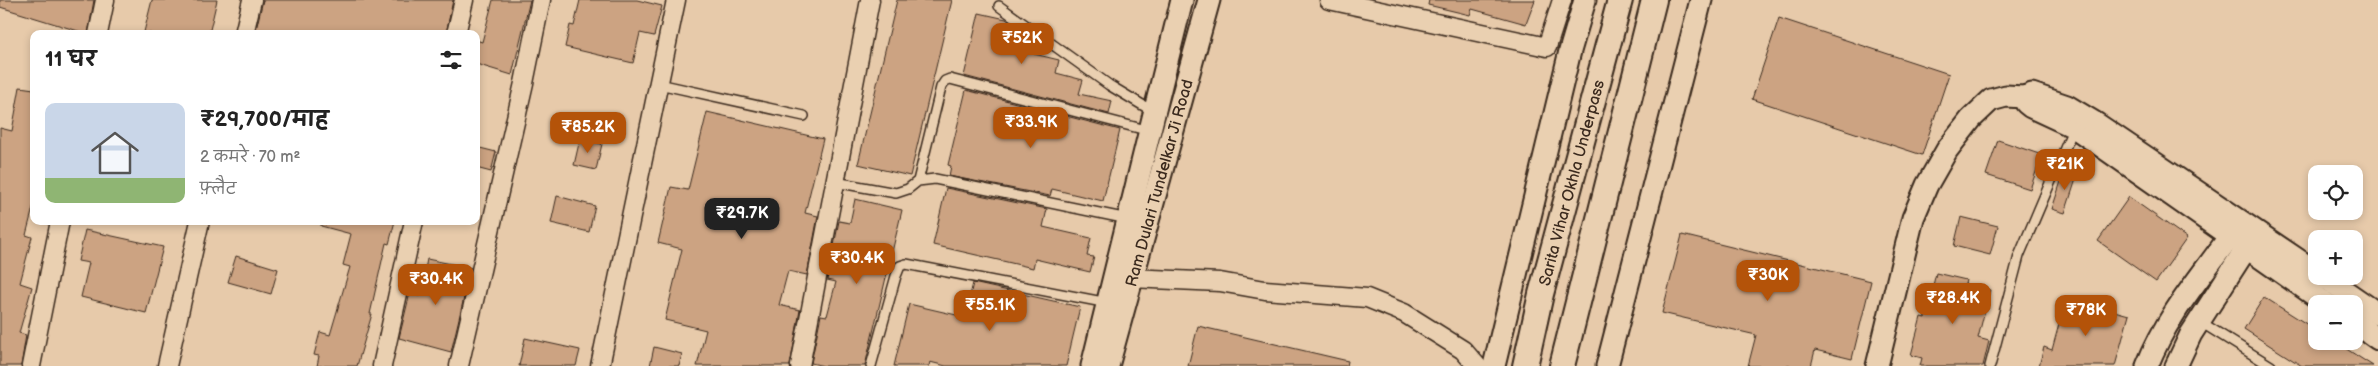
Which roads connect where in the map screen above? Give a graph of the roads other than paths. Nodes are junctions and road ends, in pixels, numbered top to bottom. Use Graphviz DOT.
graph roads {
  1 [pos="105,0"];
  2 [pos="252,0"];
  3 [pos="464,0"];
  4 [pos="541,0"];
  5 [pos="676,0"];
  6 [pos="870,0"];
  7 [pos="1182,0"];
  8 [pos="1209,0"];
  9 [pos="1329,0"];
  10 [pos="1562,0"];
  11 [pos="1585,0"];
  12 [pos="1620,0"];
  13 [pos="1654,0"];
  14 [pos="1701,0"];
  15 [pos="1377,5"];
  16 [pos="999,6"];
  17 [pos="99,30"];
  18 [pos="245,30"];
  19 [pos="457,30"];
  20 [pos="659,84"];
  21 [pos="2024,97"];
  22 [pos="804,116"];
  23 [pos="1152,121"];
  24 [pos="2074,127"];
  25 [pos="918,181"];
  26 [pos="835,182"];
  27 [pos="1128,219"];
  28 [pos="59,225"];
  29 [pos="199,225"];
  30 [pos="413,225"];
  31 [pos="2243,235"];
  32 [pos="2308,268"];
  33 [pos="1130,278"];
  34 [pos="2336,285"];
  35 [pos="2316,295"];
  36 [pos="1115,305"];
  37 [pos="2378,314"];
  38 [pos="2199,321"];
  39 [pos="2363,328"];
  40 [pos="2378,339"];
  41 [pos="31,366"];
  42 [pos="166,366"];
  43 [pos="382,366"];
  44 [pos="459,366"];
  45 [pos="600,366"];
  46 [pos="800,366"];
  47 [pos="870,366"];
  48 [pos="1092,366"];
  49 [pos="1108,366"];
  50 [pos="1478,366"];
  51 [pos="1494,366"];
  52 [pos="1525,366"];
  53 [pos="1562,366"];
  54 [pos="1607,366"];
  55 [pos="1877,366"];
  56 [pos="1990,366"];
  57 [pos="2147,366"];
  58 [pos="2176,366"];
  59 [pos="2271,366"];
  1 -- 17 [label="street"];
  2 -- 18 [label="street"];
  3 -- 19 [label="street"];
  4 -- 44 [label="street"];
  5 -- 20 [label="street"];
  6 -- 26 [label="street"];
  7 -- 23 [label="street"];
  8 -- 33 [label="street, Ram Dulari Tundelkar Ji Road"];
  9 -- 15 [label="street"];
  10 -- 15 [label="street"];
  11 -- 51 [label="street"];
  12 -- 52 [label="main road, Sarita Vihar Okhla Underpass"];
  13 -- 53 [label="main road"];
  14 -- 54 [label="street"];
  16 -- 23 [label="lane"];
  20 -- 22 [label="lane"];
  20 -- 45 [label="street"];
  21 -- 24 [label="street"];
  21 -- 31 [label="street"];
  21 -- 55 [label="street"];
  23 -- 25 [label="lane"];
  23 -- 27 [label="street"];
  24 -- 31 [label="street"];
  24 -- 56 [label="lane"];
  25 -- 26 [label="lane"];
  25 -- 27 [label="lane"];
  26 -- 46 [label="street"];
  27 -- 36 [label="street"];
  28 -- 41 [label="street"];
  29 -- 42 [label="street"];
  30 -- 43 [label="street"];
  31 -- 32 [label="street"];
  31 -- 35 [label="street"];
  31 -- 38 [label="street"];
  31 -- 57 [label="street"];
  33 -- 36 [label="street, Ram Dulari Tundelkar Ji Road"];
  33 -- 50 [label="street"];
  34 -- 37 [label="street"];
  36 -- 47 [label="lane"];
  36 -- 48 [label="street, Ram Dulari Tundelkar Ji Road"];
  36 -- 49 [label="street, Ram Dulari Tundelkar Ji Road"];
  38 -- 58 [label="street"];
  38 -- 59 [label="lane"];
  39 -- 40 [label="street"];
}
